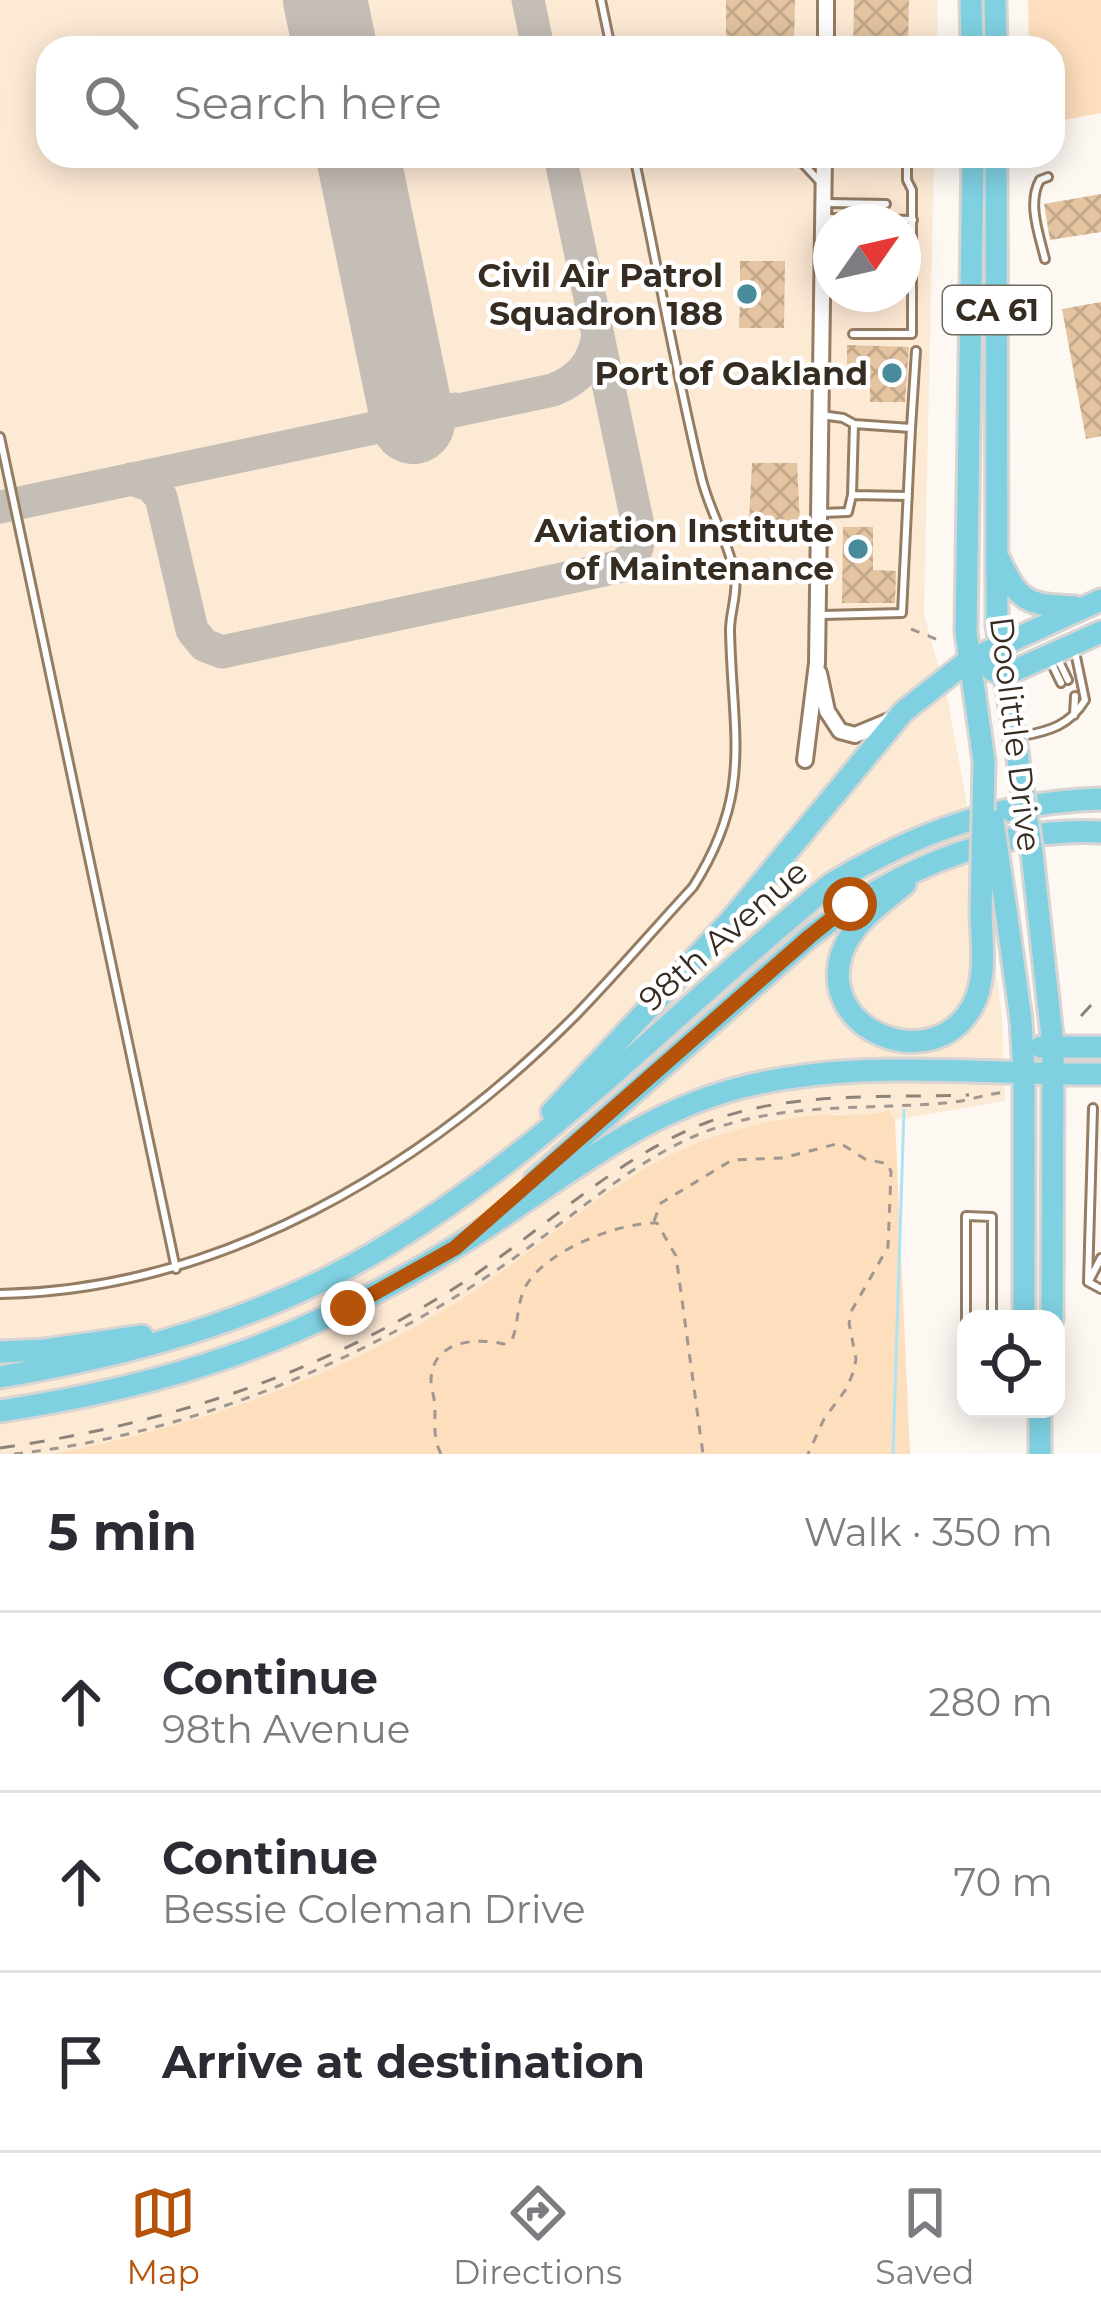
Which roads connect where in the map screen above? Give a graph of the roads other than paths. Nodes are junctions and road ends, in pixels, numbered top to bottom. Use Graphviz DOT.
graph roads {
  1 [pos="601,0"];
  2 [pos="826,0"];
  3 [pos="971,0"];
  4 [pos="995,0"];
  5 [pos="608,36"];
  6 [pos="826,36"];
  7 [pos="972,36"];
  8 [pos="996,36"];
  9 [pos="637,168"];
  10 [pos="808,168"];
  11 [pos="824,168"];
  12 [pos="908,168"];
  13 [pos="973,168"];
  14 [pos="997,168"];
  15 [pos="1048,177"];
  16 [pos="824,185"];
  17 [pos="824,204"];
  18 [pos="912,204"];
  19 [pos="1045,259"];
  20 [pos="822,312"];
  21 [pos="912,312"];
  22 [pos="853,334"];
  23 [pos="916,351"];
  24 [pos="820,415"];
  25 [pos="854,424"];
  26 [pos="911,428"];
  27 [pos="0,437"];
  28 [pos="852,495"];
  29 [pos="908,496"];
  30 [pos="819,513"];
  31 [pos="997,553"];
  32 [pos="1091,604"];
  33 [pos="818,615"];
  34 [pos="1101,632"];
  35 [pos="999,644"];
  36 [pos="1059,650"];
  37 [pos="969,660"];
  38 [pos="817,663"];
  39 [pos="1005,675"];
  40 [pos="1064,682"];
  41 [pos="1072,699"];
  42 [pos="903,712"];
  43 [pos="1074,718"];
  44 [pos="1016,745"];
  45 [pos="805,760"];
  46 [pos="984,761"];
  47 [pos="1101,799"];
  48 [pos="1101,832"];
  49 [pos="930,864"];
  50 [pos="1053,1046"];
  51 [pos="1023,1047"];
  52 [pos="1101,1047"];
  53 [pos="1024,1072"];
  54 [pos="1101,1074"];
  55 [pos="1054,1075"];
  56 [pos="1093,1108"];
  57 [pos="434,1214"];
  58 [pos="455,1248"];
  59 [pos="1101,1258"];
  60 [pos="176,1269"];
  61 [pos="1088,1282"];
  62 [pos="1101,1289"];
  63 [pos="0,1294"];
  64 [pos="265,1306"];
  65 [pos="965,1310"];
  66 [pos="992,1310"];
  67 [pos="1024,1310"];
  68 [pos="1052,1310"];
  69 [pos="0,1352"];
  70 [pos="0,1377"];
  71 [pos="0,1411"];
  72 [pos="1040,1418"];
  73 [pos="1040,1454"];
  1 -- 5 [label="lane"];
  2 -- 6 [label="street"];
  3 -- 7 [label="main road"];
  4 -- 8 [label="main road"];
  9 -- 60 [label="lane"];
  10 -- 16 [label="lane"];
  11 -- 16 [label="street"];
  12 -- 18 [label="lane"];
  13 -- 37 [label="main road, Doolittle Drive / CA 61"];
  14 -- 31 [label="main road, Doolittle Drive / CA 61"];
  15 -- 19 [label="lane"];
  16 -- 17 [label="street"];
  20 -- 24 [label="street"];
  21 -- 22 [label="lane"];
  23 -- 26 [label="lane"];
  24 -- 25 [label="lane"];
  24 -- 30 [label="street"];
  25 -- 26 [label="lane"];
  25 -- 28 [label="lane"];
  26 -- 29 [label="lane"];
  27 -- 60 [label="lane"];
  28 -- 29 [label="lane"];
  28 -- 30 [label="lane"];
  29 -- 33 [label="lane"];
  30 -- 33 [label="street"];
  31 -- 32 [label="main road"];
  31 -- 35 [label="main road, Doolittle Drive / CA 61"];
  32 -- 35 [label="main road"];
  33 -- 38 [label="street"];
  34 -- 36 [label="main road"];
  35 -- 37 [label="main road"];
  35 -- 39 [label="main road, Doolittle Drive / CA 61"];
  36 -- 39 [label="main road"];
  36 -- 40 [label="lane"];
  36 -- 43 [label="lane"];
  37 -- 39 [label="main road"];
  37 -- 42 [label="main road"];
  37 -- 46 [label="main road, Doolittle Drive / CA 61"];
  38 -- 42 [label="street"];
  38 -- 45 [label="street"];
  39 -- 44 [label="main road, Doolittle Drive / CA 61"];
  41 -- 43 [label="lane"];
  42 -- 57 [label="main road"];
  43 -- 44 [label="lane"];
  44 -- 50 [label="main road, Doolittle Drive / CA 61, bridge"];
  46 -- 49 [label="main road, bridge"];
  46 -- 51 [label="main road, Doolittle Drive / CA 61, bridge"];
  47 -- 57 [label="main road, 98th Avenue"];
  48 -- 49 [label="main road, 98th Avenue"];
  49 -- 58 [label="main road, 98th Avenue"];
  50 -- 51 [label="main road"];
  50 -- 52 [label="main road"];
  50 -- 55 [label="main road, Doolittle Drive / CA 61"];
  51 -- 53 [label="main road, Doolittle Drive / CA 61"];
  53 -- 55 [label="main road"];
  53 -- 58 [label="main road"];
  53 -- 67 [label="main road, Doolittle Drive / CA 61"];
  54 -- 55 [label="main road"];
  55 -- 68 [label="main road, Doolittle Drive / CA 61"];
  56 -- 61 [label="lane"];
  57 -- 64 [label="main road"];
  58 -- 71 [label="main road"];
  59 -- 61 [label="lane"];
  60 -- 63 [label="lane"];
  61 -- 62 [label="lane"];
  64 -- 69 [label="main road"];
  64 -- 70 [label="main road"];
  65 -- 66 [label="lane"];
  72 -- 73 [label="main road"];
}
